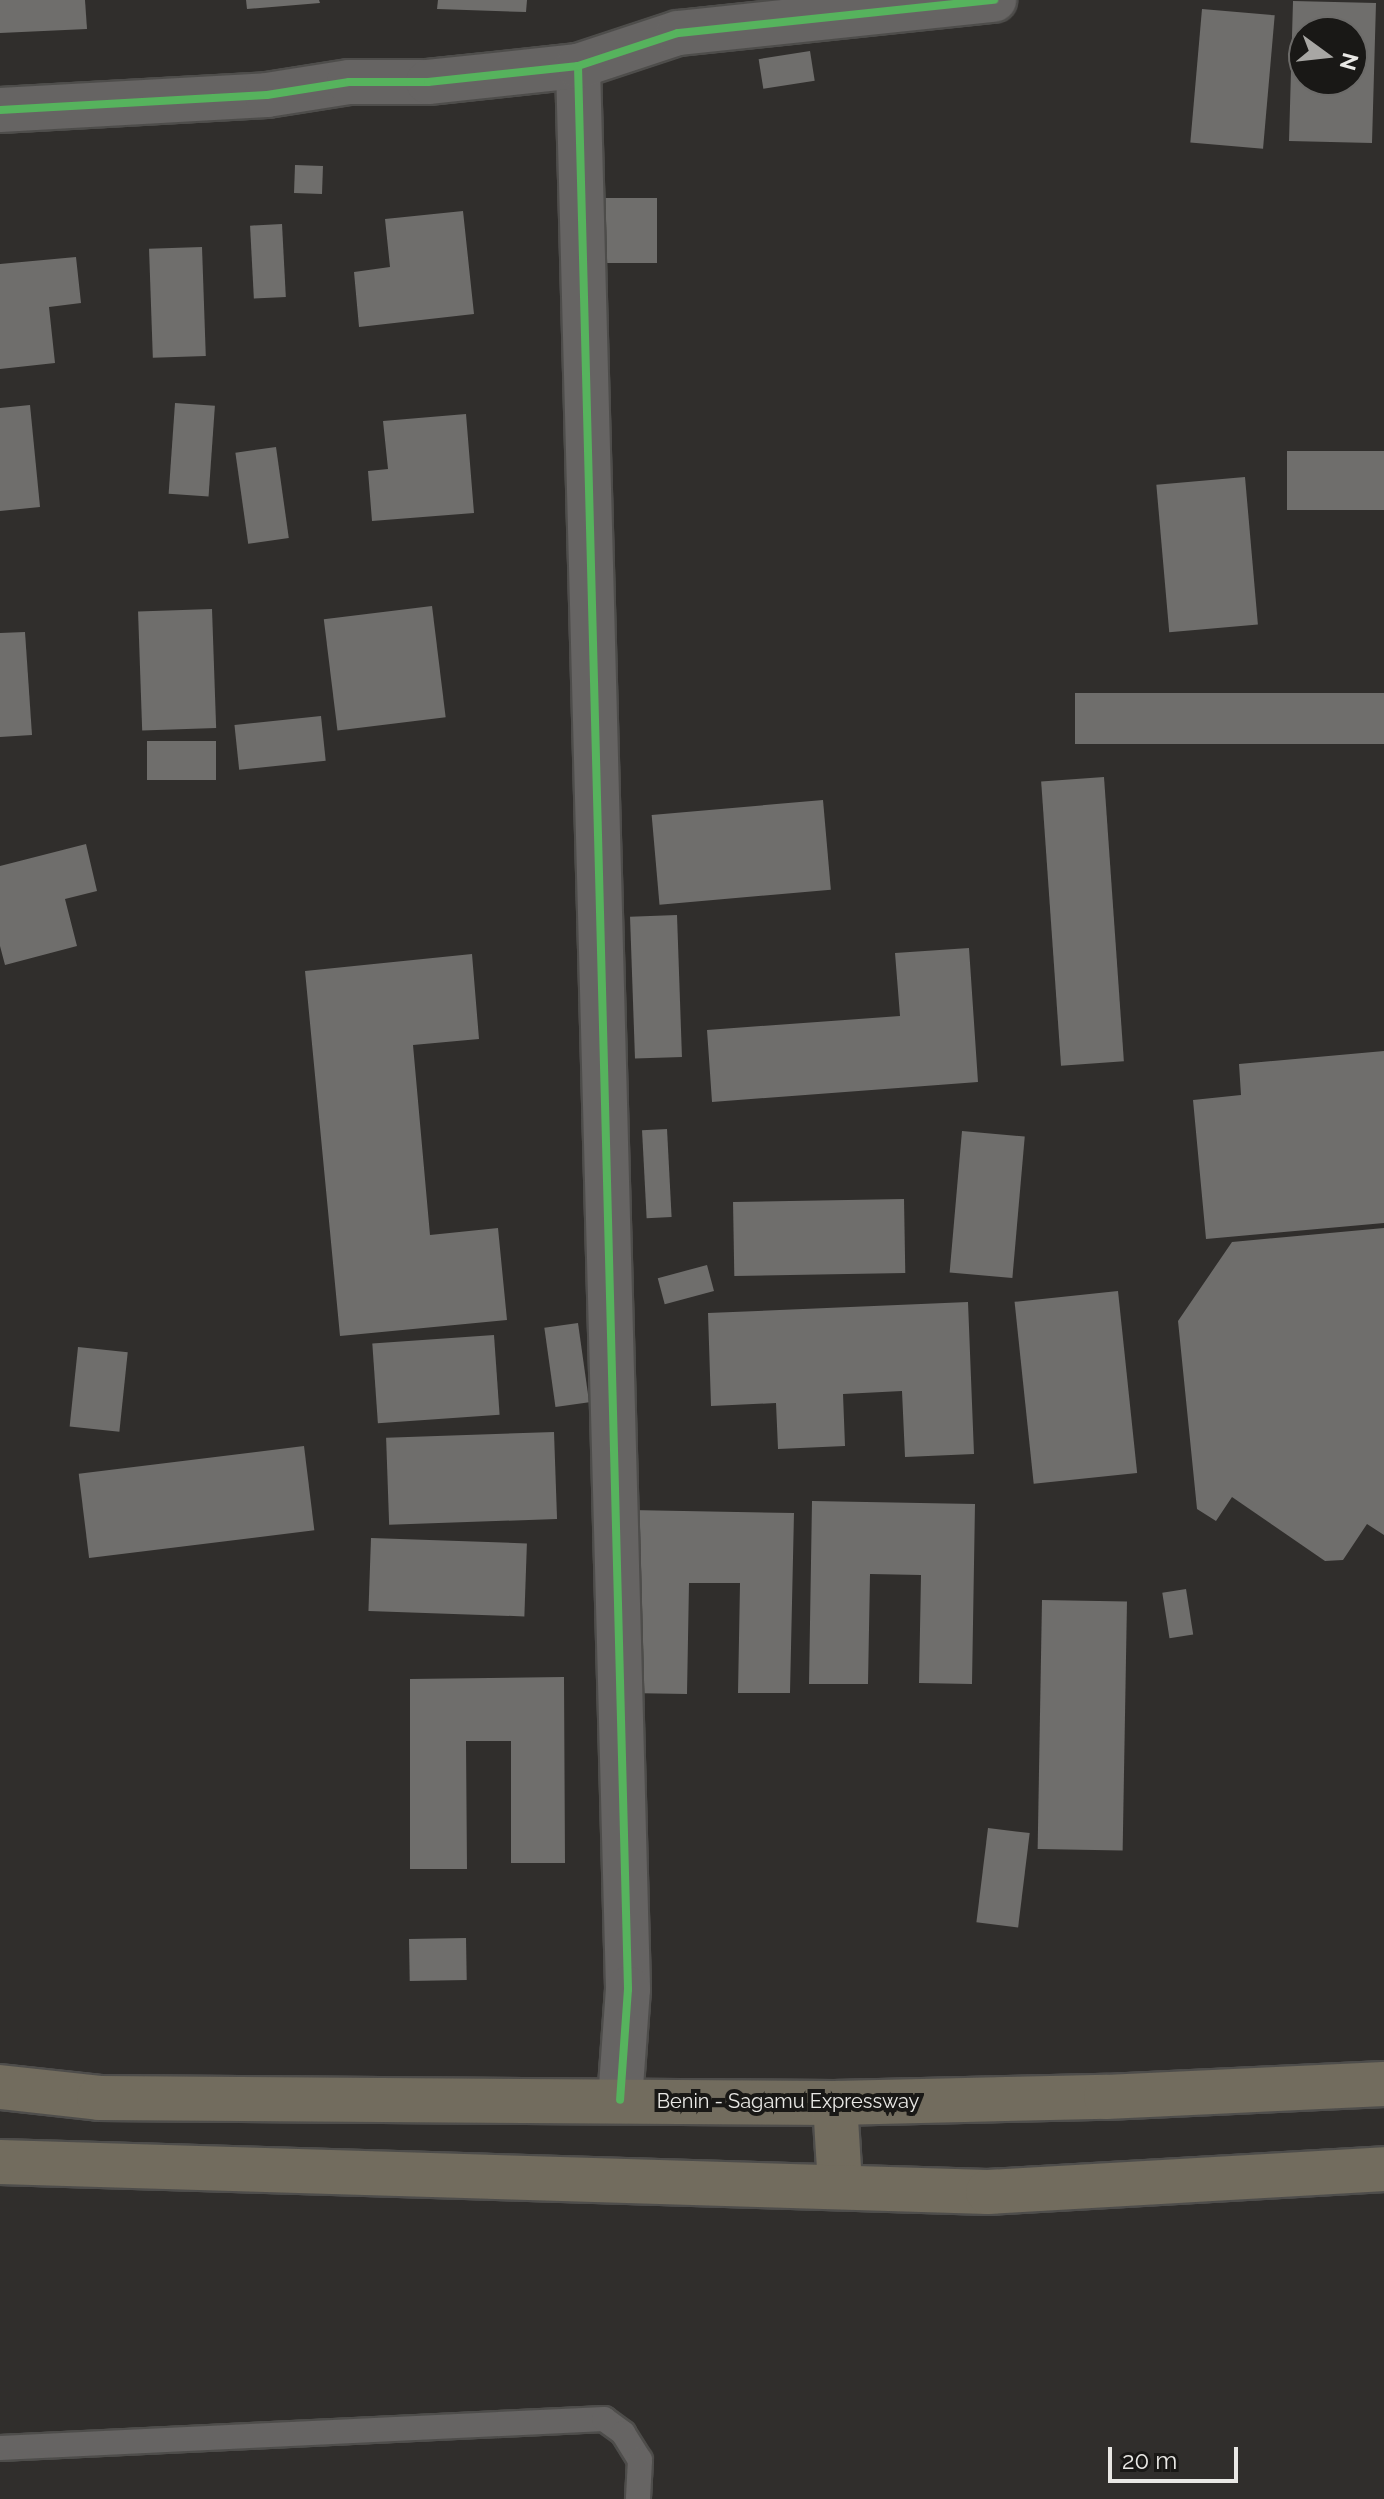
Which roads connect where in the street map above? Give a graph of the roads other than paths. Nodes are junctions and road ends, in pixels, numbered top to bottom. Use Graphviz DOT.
graph roads {
  1 [pos="994,0"];
  2 [pos="578,66"];
  3 [pos="0,110"];
  4 [pos="1384,2084"];
  5 [pos="0,2087"];
  6 [pos="620,2100"];
  7 [pos="835,2103"];
  8 [pos="0,2162"];
  9 [pos="1384,2169"];
  10 [pos="840,2185"];
  11 [pos="0,2448"];
  12 [pos="638,2499"];
  1 -- 2 [label="street"];
  2 -- 3 [label="street"];
  2 -- 6 [label="street"];
  4 -- 7 [label="highway, Benin - Sagamu Expressway"];
  5 -- 6 [label="highway, Benin - Sagamu Expressway"];
  6 -- 7 [label="highway, Benin - Sagamu Expressway"];
  7 -- 10 [label="highway"];
  8 -- 10 [label="highway"];
  9 -- 10 [label="highway"];
  11 -- 12 [label="lane"];
}
